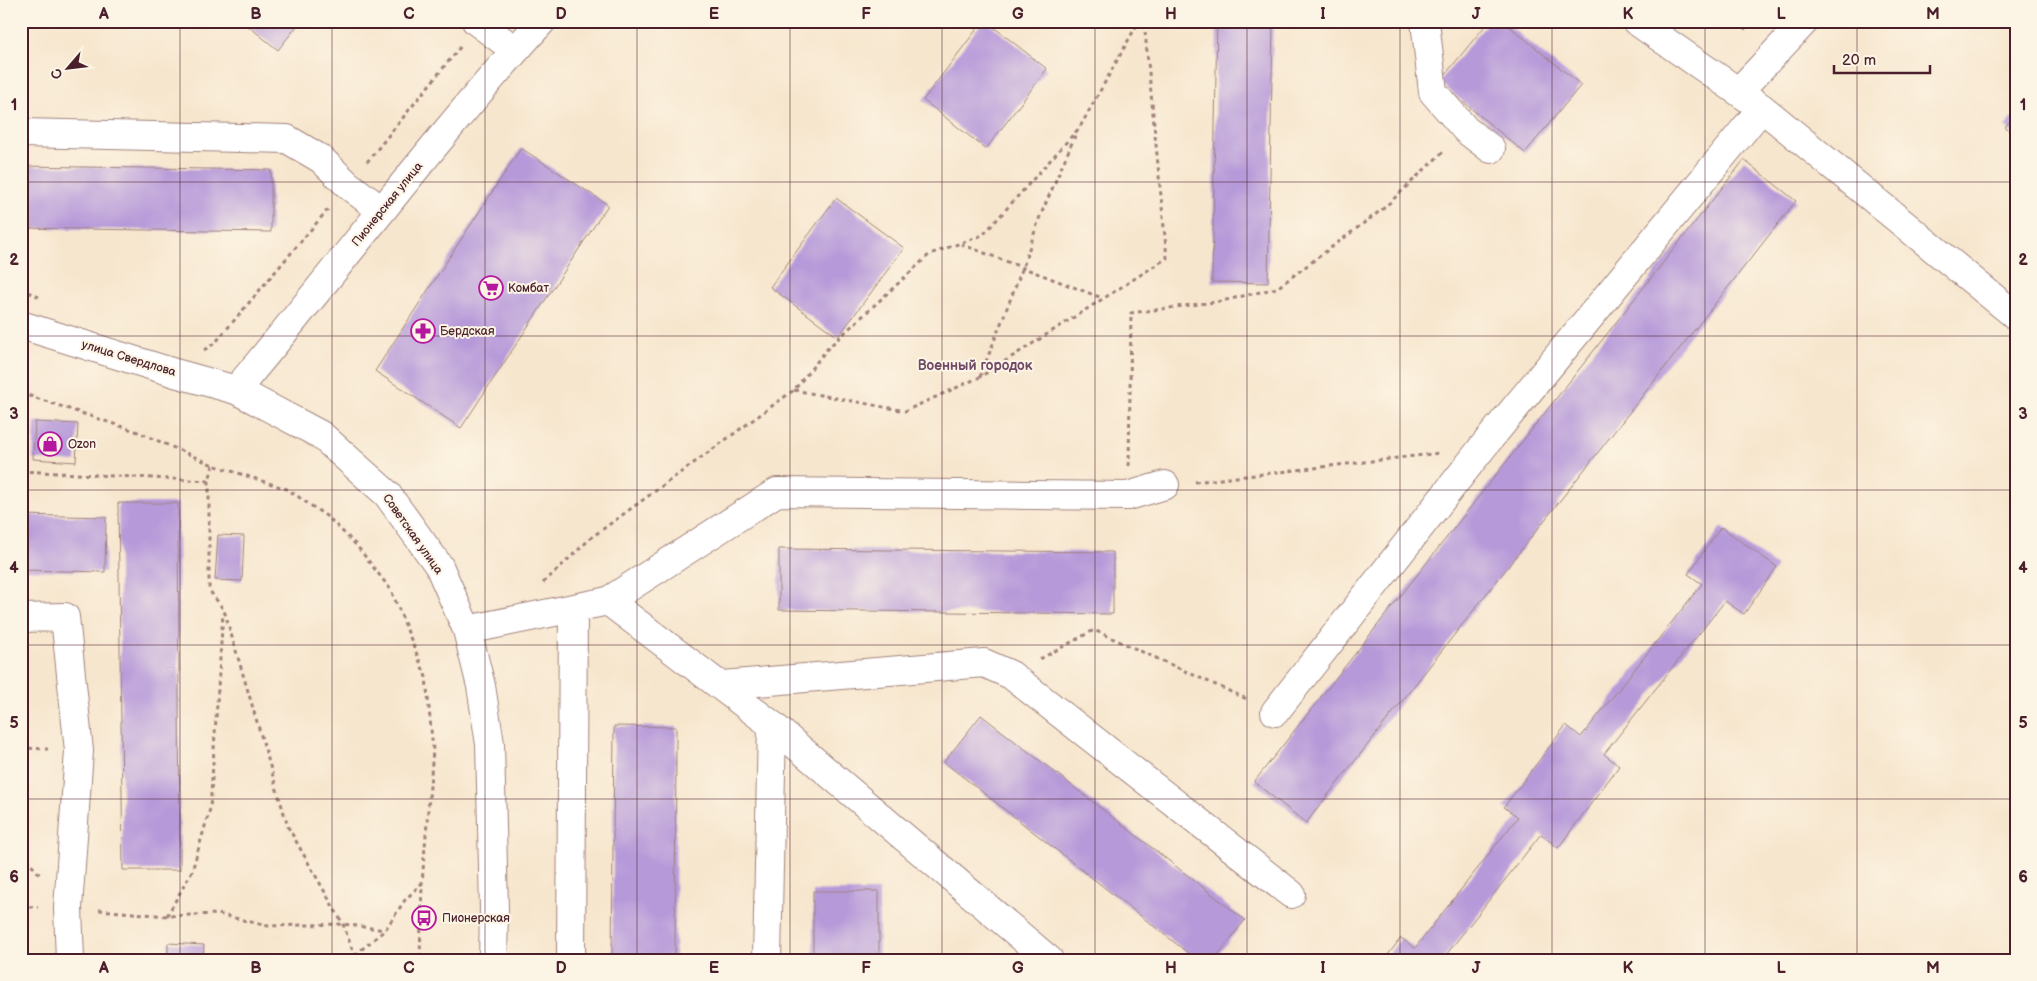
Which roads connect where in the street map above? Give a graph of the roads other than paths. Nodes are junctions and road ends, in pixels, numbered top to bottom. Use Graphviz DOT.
graph roads {
  1 [pos="542,21"];
  2 [pos="1425,21"];
  3 [pos="1636,21"];
  4 [pos="1805,21"];
  5 [pos="477,22"];
  6 [pos="515,50"];
  7 [pos="1739,91"];
  8 [pos="1762,108"];
  9 [pos="21,133"];
  10 [pos="1491,149"];
  11 [pos="381,210"];
  12 [pos="2016,316"];
  13 [pos="21,325"];
  14 [pos="236,390"];
  15 [pos="1165,485"];
  16 [pos="608,601"];
  17 [pos="573,608"];
  18 [pos="21,618"];
  19 [pos="467,630"];
  20 [pos="722,686"];
  21 [pos="1275,712"];
  22 [pos="772,725"];
  23 [pos="1292,894"];
  24 [pos="70,960"];
  25 [pos="493,960"];
  26 [pos="571,960"];
  27 [pos="767,960"];
  28 [pos="1049,960"];
  1 -- 6 [label="street, Пионерская улица"];
  2 -- 10 [label="street"];
  3 -- 7 [label="street"];
  4 -- 7 [label="street"];
  5 -- 6 [label="street"];
  6 -- 11 [label="street, Пионерская улица"];
  7 -- 8 [label="street"];
  8 -- 12 [label="street"];
  8 -- 21 [label="street"];
  9 -- 11 [label="street"];
  11 -- 14 [label="street, Пионерская улица"];
  13 -- 14 [label="street, улица Свердлова"];
  14 -- 19 [label="street, Советская улица"];
  15 -- 16 [label="street"];
  16 -- 17 [label="street"];
  16 -- 20 [label="street"];
  17 -- 19 [label="street"];
  17 -- 26 [label="street"];
  18 -- 24 [label="street"];
  19 -- 25 [label="street, Советская улица"];
  20 -- 22 [label="street"];
  20 -- 23 [label="street"];
  22 -- 27 [label="street"];
  22 -- 28 [label="street"];
}
